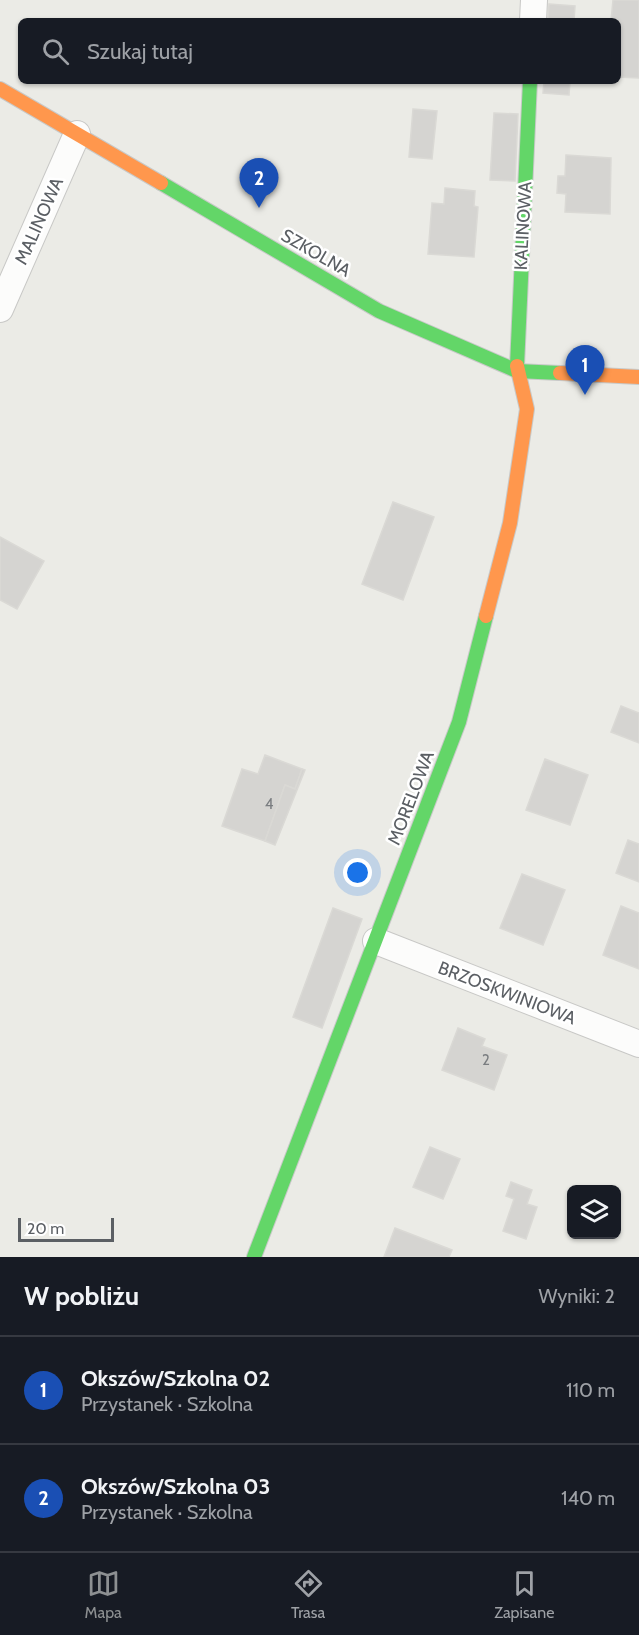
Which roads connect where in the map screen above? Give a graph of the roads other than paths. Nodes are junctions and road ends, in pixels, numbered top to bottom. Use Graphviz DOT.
graph roads {
  1 [pos="534,0"];
  2 [pos="533,18"];
  3 [pos="530,84"];
  4 [pos="0,89"];
  5 [pos="77,134"];
  6 [pos="0,309"];
  7 [pos="517,371"];
  8 [pos="639,377"];
  9 [pos="376,941"];
  10 [pos="639,1044"];
  11 [pos="254,1257"];
  1 -- 2 [label="street"];
  3 -- 7 [label="street, KALINOWA"];
  4 -- 5 [label="street, SZKOLNA"];
  5 -- 6 [label="street, MALINOWA"];
  5 -- 7 [label="street, SZKOLNA"];
  7 -- 8 [label="street, SZKOLNA"];
  7 -- 9 [label="street, MORELOWA"];
  9 -- 10 [label="street, BRZOSKWINIOWA"];
  9 -- 11 [label="street, MORELOWA"];
}
